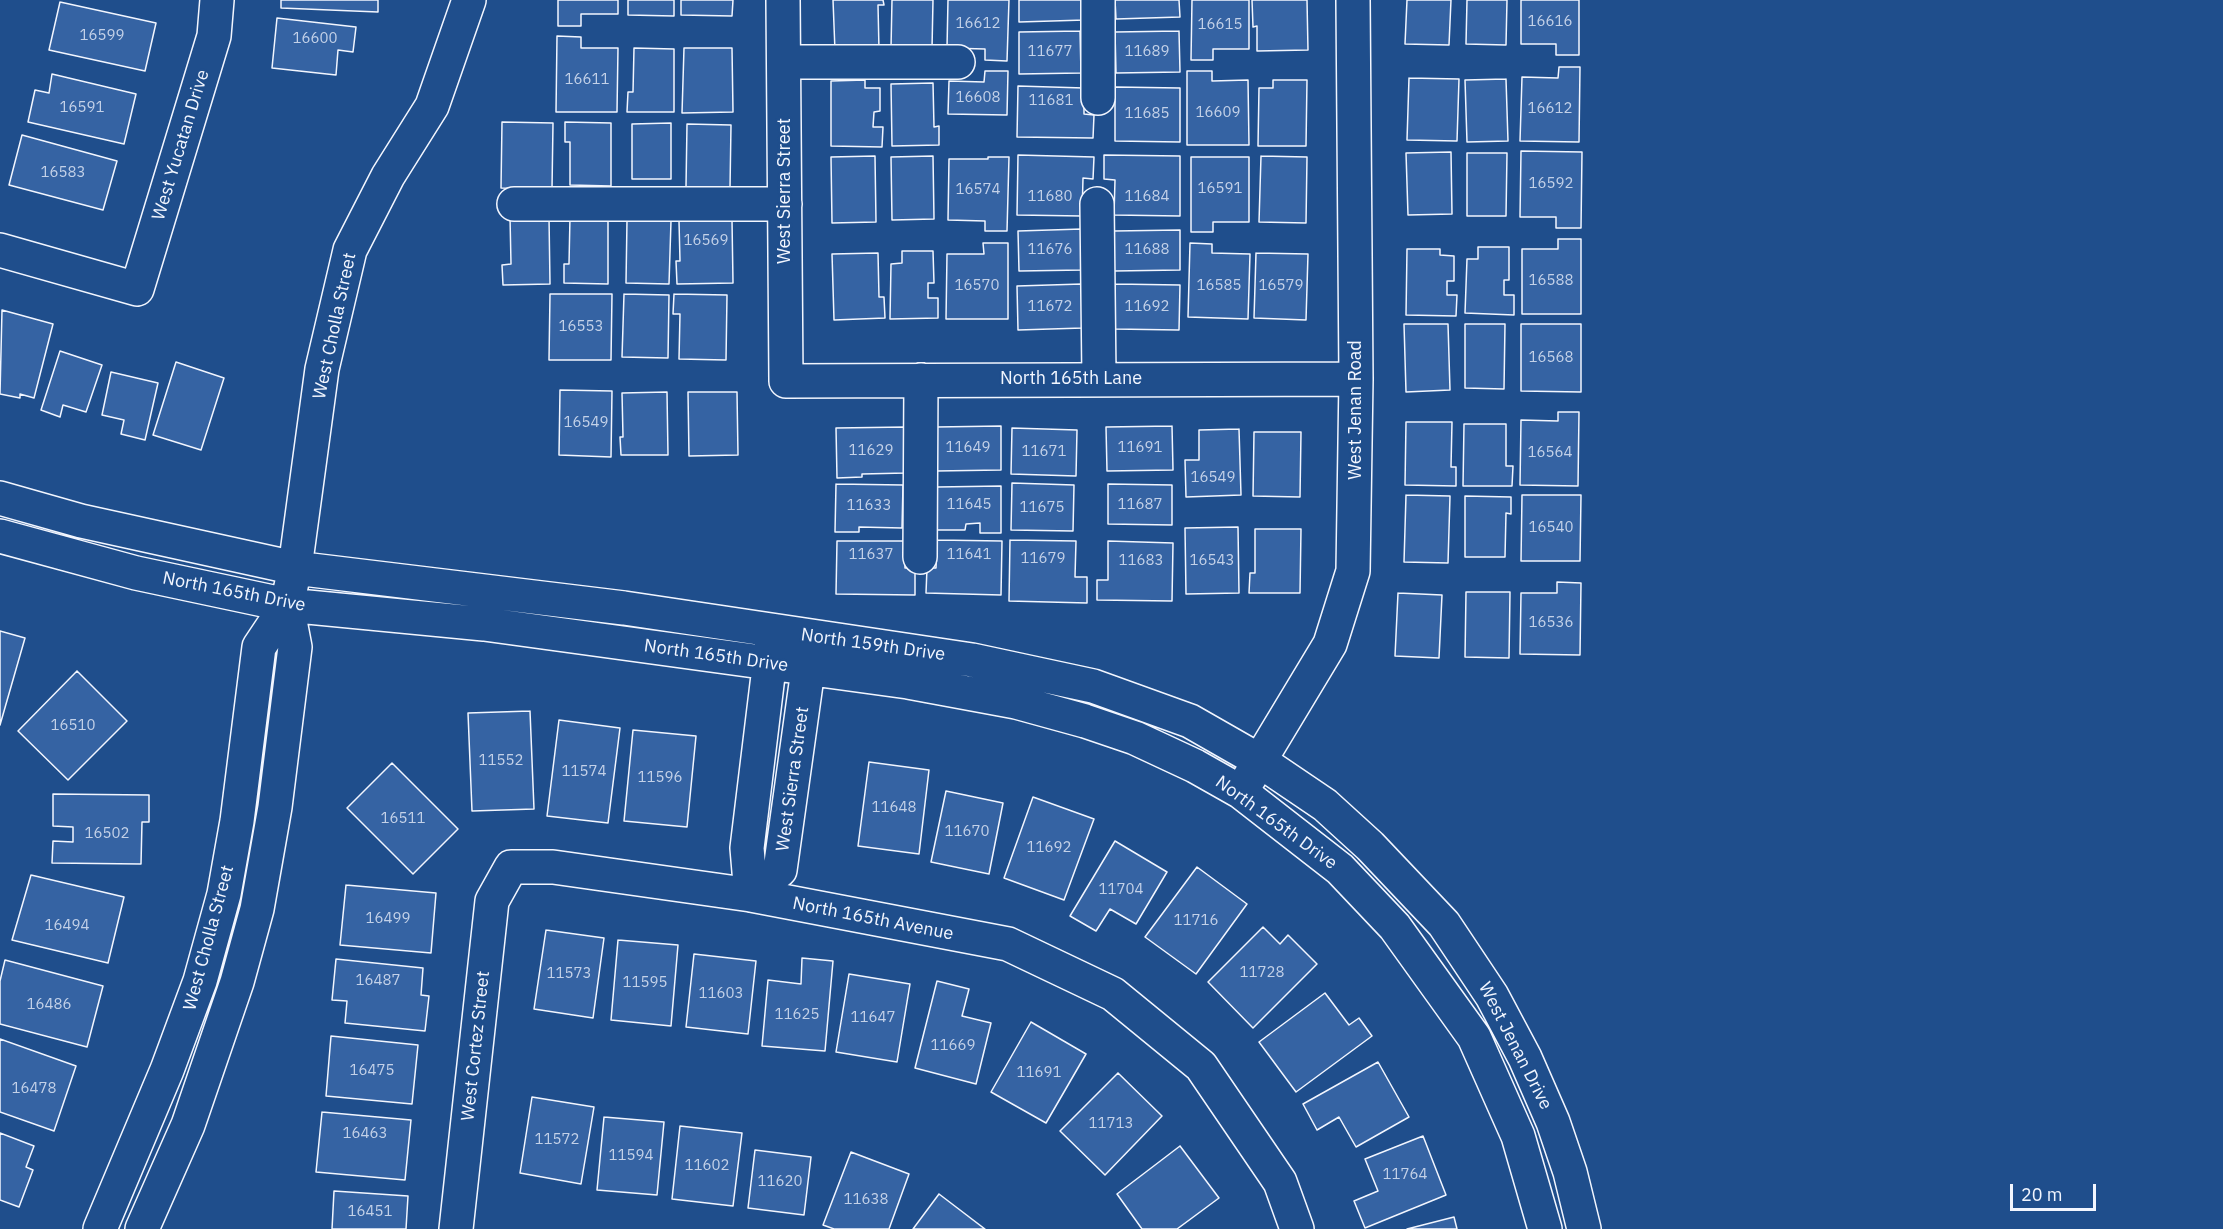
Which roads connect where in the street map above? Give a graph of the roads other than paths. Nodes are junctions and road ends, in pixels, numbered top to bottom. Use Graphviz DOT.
graph roads {
  1 [pos="217,0"];
  2 [pos="469,0"];
  3 [pos="783,0"];
  4 [pos="1098,0"];
  5 [pos="1353,0"];
  6 [pos="784,62"];
  7 [pos="958,62"];
  8 [pos="1098,98"];
  9 [pos="514,204"];
  10 [pos="785,204"];
  11 [pos="1097,204"];
  12 [pos="0,250"];
  13 [pos="1099,378"];
  14 [pos="1356,379"];
  15 [pos="921,380"];
  16 [pos="786,381"];
  17 [pos="0,498"];
  18 [pos="0,536"];
  19 [pos="920,557"];
  20 [pos="296,568"];
  21 [pos="287,604"];
  22 [pos="774,630"];
  23 [pos="813,636"];
  24 [pos="770,664"];
  25 [pos="808,669"];
  26 [pos="1260,761"];
  27 [pos="1241,792"];
  28 [pos="511,867"];
  29 [pos="751,895"];
  30 [pos="1378,909"];
  31 [pos="100,1229"];
  32 [pos="142,1229"];
  33 [pos="456,1229"];
  34 [pos="1297,1229"];
  35 [pos="1545,1229"];
  36 [pos="1584,1229"];
  1 -- 12 [label="street, West Yucatan Drive"];
  2 -- 20 [label="street, West Cholla Street"];
  3 -- 6 [label="street, West Sierra Street"];
  4 -- 8 [label="street"];
  5 -- 14 [label="street, West Jenan Road"];
  6 -- 7 [label="street"];
  6 -- 10 [label="street, West Sierra Street"];
  9 -- 10 [label="street"];
  10 -- 16 [label="street, West Sierra Street"];
  11 -- 13 [label="street"];
  13 -- 14 [label="street, North 165th Lane"];
  13 -- 15 [label="street, North 165th Lane"];
  14 -- 26 [label="street, West Jenan Road"];
  15 -- 16 [label="street, North 165th Lane"];
  15 -- 19 [label="street"];
  17 -- 20 [label="street, North 165th Drive"];
  18 -- 21 [label="street, North 165th Drive"];
  20 -- 21 [label="street, West Cholla Street"];
  20 -- 22 [label="street, North 165th Drive"];
  21 -- 24 [label="street, North 165th Drive"];
  21 -- 31 [label="street, West Cholla Street"];
  21 -- 32 [label="street, West Cholla Street"];
  22 -- 23 [label="street, North 159th Drive"];
  22 -- 24 [label="street, West Sierra Street"];
  23 -- 25 [label="street, West Sierra Street"];
  23 -- 26 [label="street, North 159th Drive"];
  24 -- 25 [label="street, North 165th Drive"];
  24 -- 29 [label="street, West Sierra Street"];
  25 -- 27 [label="street, North 165th Drive"];
  25 -- 29 [label="street, West Sierra Street"];
  26 -- 27 [label="street, West Jenan Road"];
  26 -- 36 [label="street, West Jenan Drive"];
  27 -- 30 [label="street, North 165th Drive"];
  28 -- 29 [label="street, North 165th Avenue"];
  28 -- 33 [label="street, West Cortez Street"];
  29 -- 34 [label="street, North 165th Avenue"];
  30 -- 35 [label="street, West Jenan Drive"];
}
